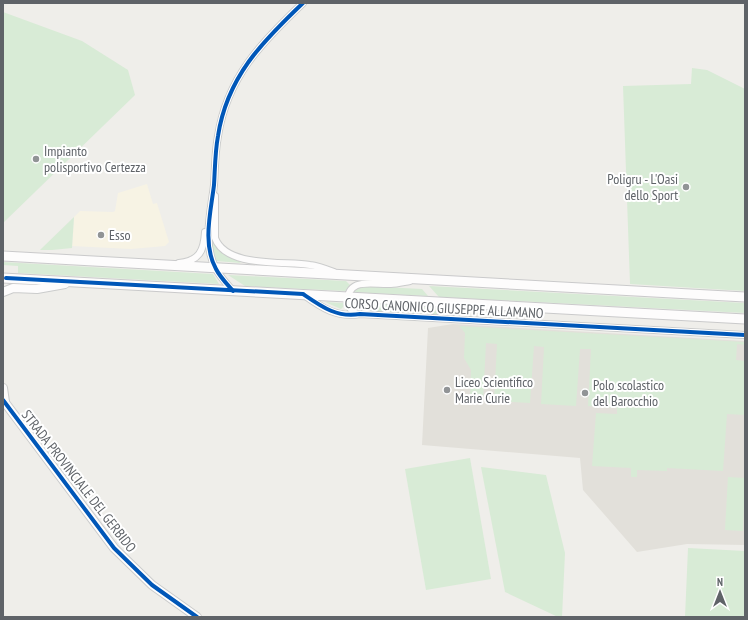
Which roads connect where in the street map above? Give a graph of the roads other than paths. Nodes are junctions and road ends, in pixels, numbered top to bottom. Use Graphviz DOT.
graph roads {
  1 [pos="303,3"];
  2 [pos="214,186"];
  3 [pos="3,256"];
  4 [pos="155,264"];
  5 [pos="215,268"];
  6 [pos="342,275"];
  7 [pos="4,278"];
  8 [pos="419,279"];
  9 [pos="75,282"];
  10 [pos="233,291"];
  11 [pos="3,292"];
  12 [pos="303,294"];
  13 [pos="347,297"];
  14 [pos="745,297"];
  15 [pos="360,314"];
  16 [pos="745,318"];
  17 [pos="745,335"];
  18 [pos="3,388"];
  19 [pos="4,401"];
  20 [pos="197,617"];
  1 -- 2 [label="street"];
  2 -- 4 [label="street"];
  2 -- 5 [label="street"];
  2 -- 6 [label="street"];
  3 -- 4 [label="main road, CORSO CANONICO GIUSEPPE ALLAMANO"];
  4 -- 5 [label="main road, CORSO CANONICO GIUSEPPE ALLAMANO"];
  5 -- 6 [label="main road, CORSO CANONICO GIUSEPPE ALLAMANO"];
  5 -- 10 [label="street"];
  6 -- 8 [label="main road, CORSO CANONICO GIUSEPPE ALLAMANO"];
  7 -- 9 [label="main road, CORSO CANONICO GIUSEPPE ALLAMANO"];
  8 -- 13 [label="street, CORSO CANONICO GIUSEPPE ALLAMANO"];
  8 -- 14 [label="main road, CORSO CANONICO GIUSEPPE ALLAMANO"];
  9 -- 10 [label="main road, CORSO CANONICO GIUSEPPE ALLAMANO"];
  9 -- 11 [label="street"];
  10 -- 12 [label="main road, CORSO CANONICO GIUSEPPE ALLAMANO"];
  12 -- 13 [label="main road, CORSO CANONICO GIUSEPPE ALLAMANO"];
  12 -- 15 [label="street, CORSO CANONICO GIUSEPPE ALLAMANO"];
  13 -- 15 [label="street, CORSO CANONICO GIUSEPPE ALLAMANO"];
  13 -- 16 [label="main road, CORSO CANONICO GIUSEPPE ALLAMANO"];
  15 -- 17 [label="street, CORSO CANONICO GIUSEPPE ALLAMANO"];
  18 -- 19 [label="street"];
  19 -- 20 [label="street, STRADA PROVINCIALE DEL GERBIDO"];
}
